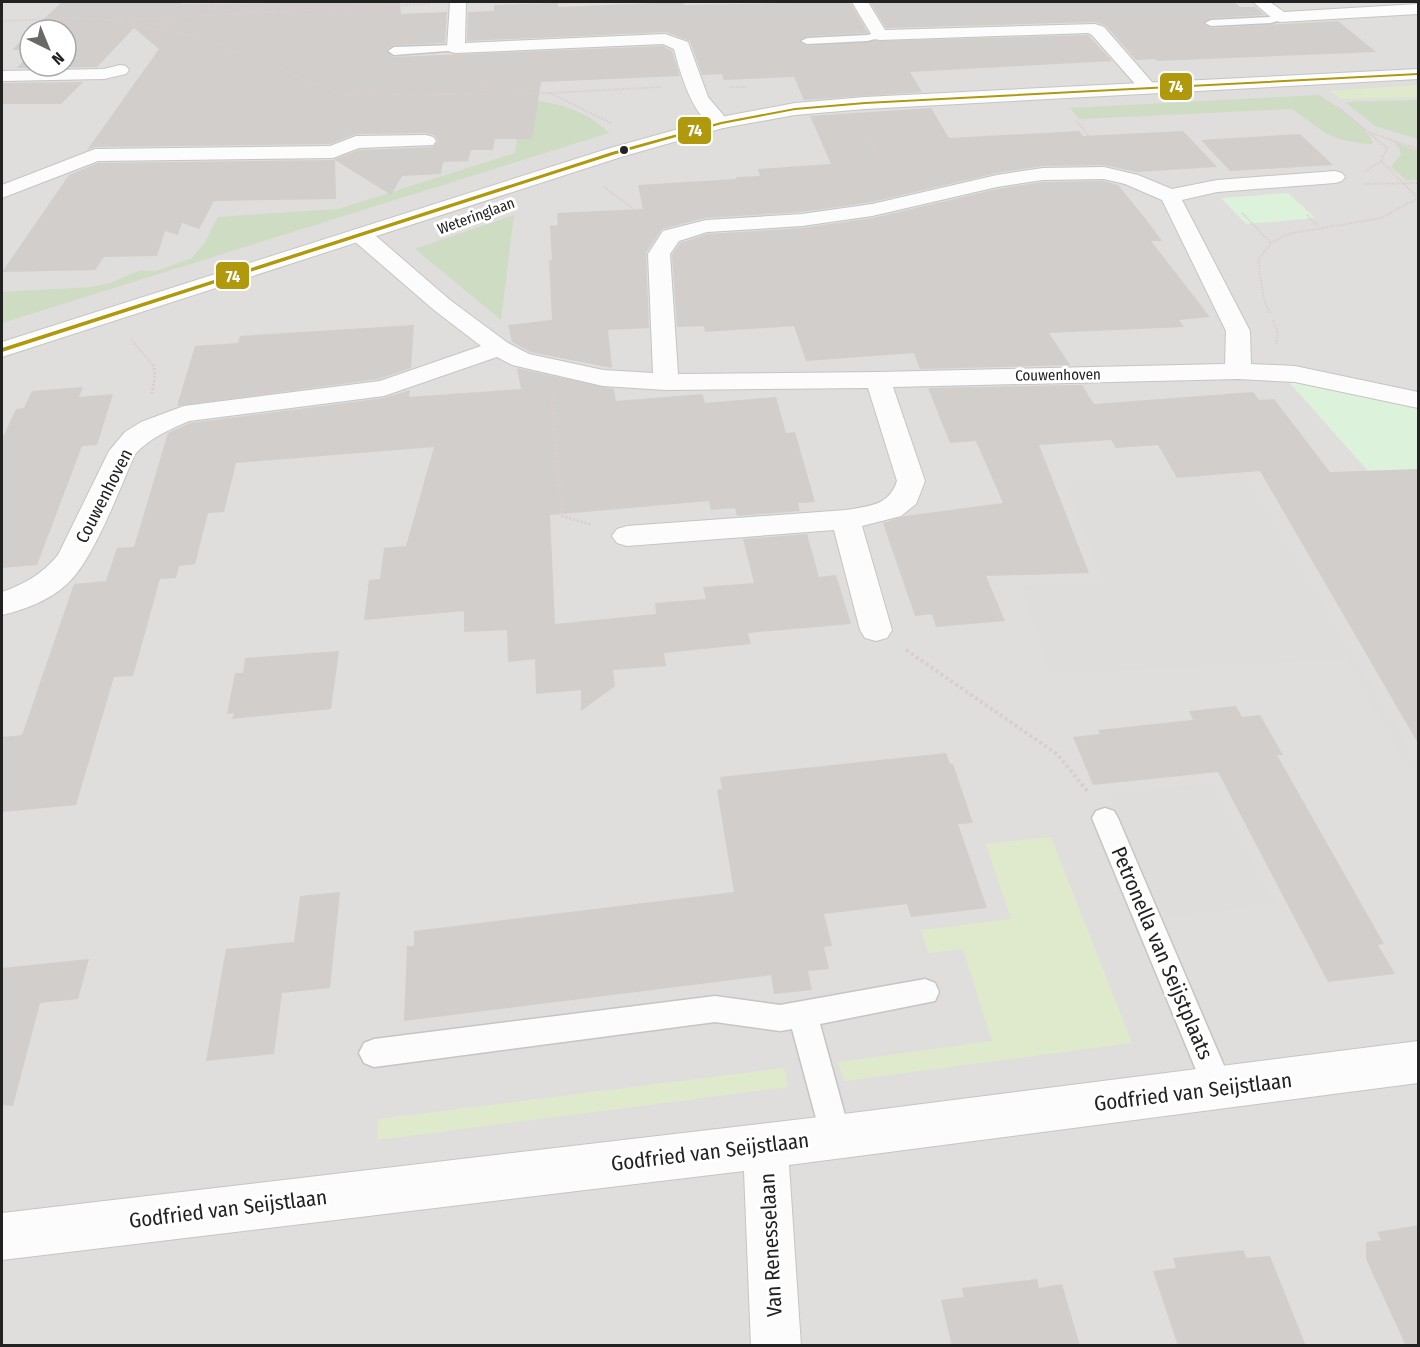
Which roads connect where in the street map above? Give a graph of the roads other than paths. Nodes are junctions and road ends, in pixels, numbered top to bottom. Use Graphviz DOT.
graph roads {
  1 [pos="458,2"];
  2 [pos="860,2"];
  3 [pos="1261,2"];
  4 [pos="1419,9"];
  5 [pos="1280,17"];
  6 [pos="1211,23"];
  7 [pos="880,35"];
  8 [pos="807,41"];
  9 [pos="456,48"];
  10 [pos="394,51"];
  11 [pos="120,70"];
  12 [pos="1419,74"];
  13 [pos="2,76"];
  14 [pos="1149,89"];
  15 [pos="721,123"];
  16 [pos="426,141"];
  17 [pos="1335,177"];
  18 [pos="2,192"];
  19 [pos="1170,196"];
  20 [pos="361,235"];
  21 [pos="500,348"];
  22 [pos="2,350"];
  23 [pos="1238,363"];
  24 [pos="878,380"];
  25 [pos="666,382"];
  26 [pos="1419,400"];
  27 [pos="846,520"];
  28 [pos="627,536"];
  29 [pos="2,604"];
  30 [pos="876,630"];
  31 [pos="1106,818"];
  32 [pos="925,992"];
  33 [pos="803,1015"];
  34 [pos="374,1053"];
  35 [pos="1419,1062"];
  36 [pos="1219,1089"];
  37 [pos="836,1137"];
  38 [pos="765,1145"];
  39 [pos="2,1237"];
  40 [pos="776,1346"];
  1 -- 9 [label="street"];
  2 -- 7 [label="street"];
  3 -- 5 [label="street"];
  4 -- 5 [label="street"];
  5 -- 6 [label="lane"];
  7 -- 8 [label="lane"];
  7 -- 14 [label="street"];
  9 -- 10 [label="lane"];
  9 -- 15 [label="street"];
  11 -- 13 [label="street"];
  12 -- 14 [label="street, Weteringlaan"];
  14 -- 15 [label="street, Weteringlaan"];
  15 -- 20 [label="street, Weteringlaan"];
  16 -- 18 [label="street"];
  17 -- 19 [label="street"];
  19 -- 23 [label="street"];
  19 -- 25 [label="street"];
  20 -- 21 [label="street, Couwenhoven"];
  20 -- 22 [label="street, Weteringlaan"];
  21 -- 25 [label="street, Couwenhoven"];
  21 -- 29 [label="street, Couwenhoven"];
  23 -- 24 [label="street, Couwenhoven"];
  23 -- 26 [label="street, Couwenhoven"];
  24 -- 25 [label="street, Couwenhoven"];
  24 -- 27 [label="street"];
  27 -- 28 [label="street"];
  27 -- 30 [label="street"];
  31 -- 36 [label="lane, Petronella van Seijstplaats"];
  32 -- 33 [label="lane"];
  33 -- 34 [label="lane"];
  33 -- 37 [label="lane"];
  35 -- 36 [label="street, Godfried van Seijstlaan"];
  36 -- 37 [label="street, Godfried van Seijstlaan"];
  37 -- 38 [label="street, Godfried van Seijstlaan"];
  38 -- 39 [label="street, Godfried van Seijstlaan"];
  38 -- 40 [label="street, Van Renesselaan"];
}
